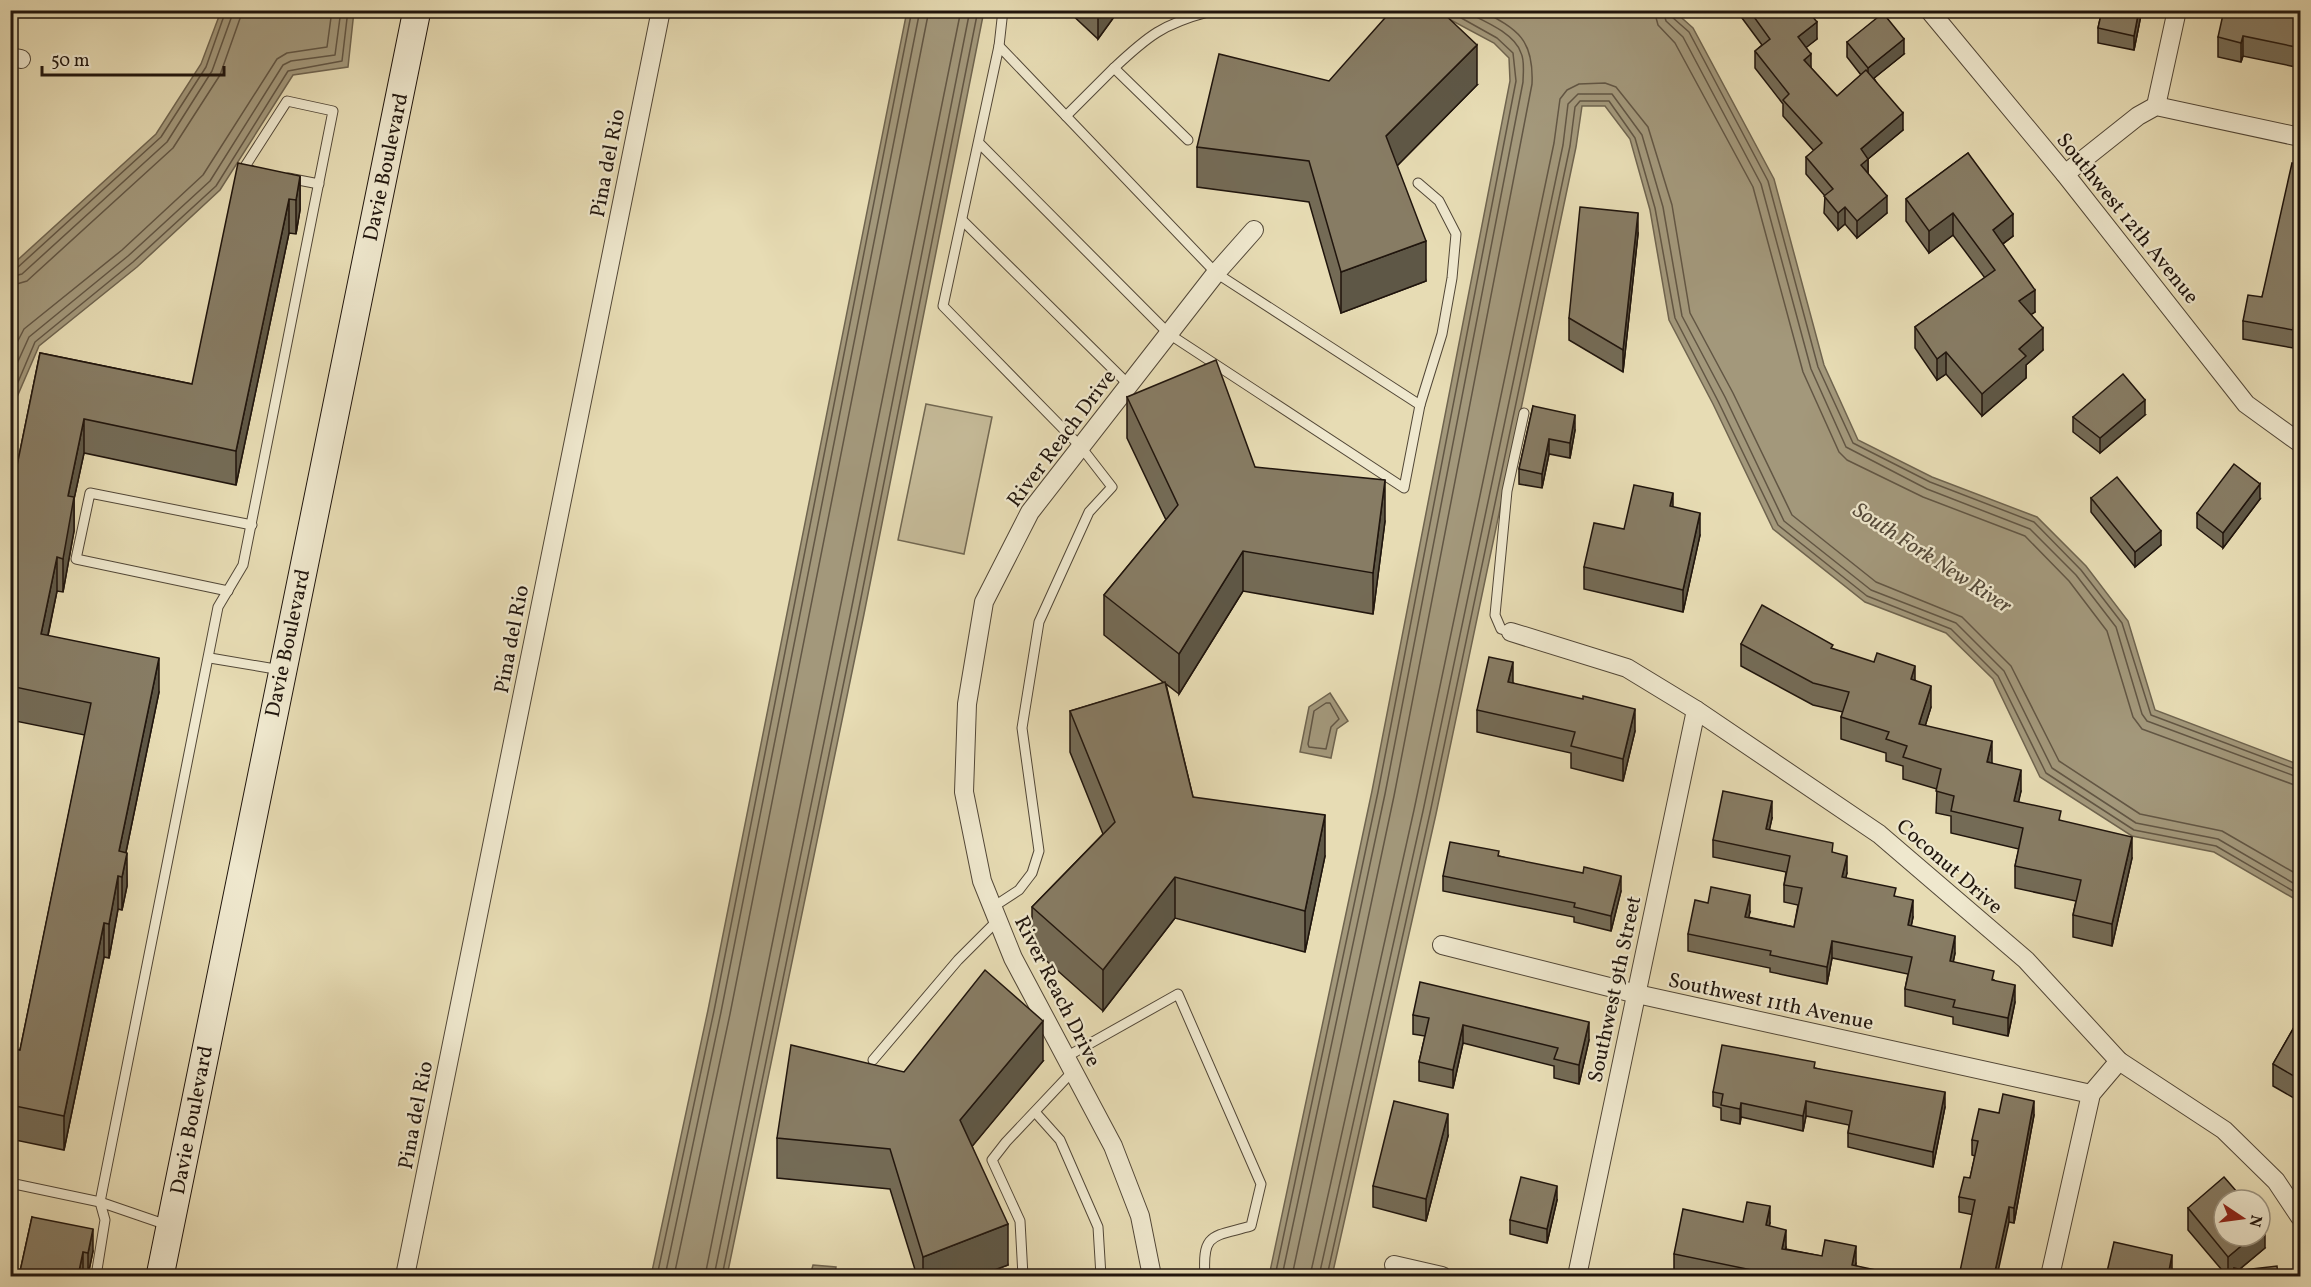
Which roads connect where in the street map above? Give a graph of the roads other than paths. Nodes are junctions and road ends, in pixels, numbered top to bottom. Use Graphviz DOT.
graph roads {
  1 [pos="417,10"];
  2 [pos="661,10"];
  3 [pos="1003,10"];
  4 [pos="1929,10"];
  5 [pos="2177,10"];
  6 [pos="1208,12"];
  7 [pos="999,46"];
  8 [pos="1114,68"];
  9 [pos="2156,106"];
  10 [pos="1066,116"];
  11 [pos="2301,136"];
  12 [pos="1188,140"];
  13 [pos="979,143"];
  14 [pos="265,173"];
  15 [pos="2065,174"];
  16 [pos="276,175"];
  17 [pos="1418,183"];
  18 [pos="319,184"];
  19 [pos="962,220"];
  20 [pos="1254,230"];
  21 [pos="1216,273"];
  22 [pos="1169,334"];
  23 [pos="1129,385"];
  24 [pos="1420,405"];
  25 [pos="1524,412"];
  26 [pos="2301,443"];
  27 [pos="1080,447"];
  28 [pos="252,525"];
  29 [pos="228,591"];
  30 [pos="1511,632"];
  31 [pos="210,658"];
  32 [pos="282,670"];
  33 [pos="1696,710"];
  34 [pos="995,914"];
  35 [pos="1442,945"];
  36 [pos="1636,994"];
  37 [pos="873,1060"];
  38 [pos="2119,1061"];
  39 [pos="1069,1064"];
  40 [pos="2091,1094"];
  41 [pos="1035,1112"];
  42 [pos="10,1183"];
  43 [pos="100,1202"];
  44 [pos="2301,1217"];
  45 [pos="170,1226"];
  46 [pos="1394,1265"];
  47 [pos="96,1276"];
  48 [pos="160,1276"];
  49 [pos="405,1276"];
  50 [pos="1023,1276"];
  51 [pos="1101,1276"];
  52 [pos="1152,1276"];
  53 [pos="1204,1276"];
  54 [pos="1442,1276"];
  55 [pos="1576,1276"];
  56 [pos="2050,1276"];
  1 -- 32 [label="main road, Davie Boulevard"];
  2 -- 49 [label="street, Pina del Rio"];
  3 -- 7 [label="lane"];
  4 -- 15 [label="street, Southwest 12th Avenue"];
  5 -- 9 [label="street"];
  6 -- 8 [label="lane"];
  7 -- 10 [label="lane"];
  7 -- 13 [label="lane"];
  8 -- 10 [label="lane"];
  8 -- 12 [label="lane"];
  9 -- 11 [label="street"];
  9 -- 15 [label="street"];
  10 -- 21 [label="lane"];
  13 -- 19 [label="lane"];
  13 -- 22 [label="lane"];
  14 -- 18 [label="lane"];
  15 -- 26 [label="street, Southwest 12th Avenue"];
  16 -- 18 [label="lane"];
  17 -- 24 [label="lane"];
  18 -- 28 [label="lane"];
  19 -- 23 [label="lane"];
  19 -- 27 [label="lane"];
  20 -- 21 [label="street, River Reach Drive"];
  21 -- 22 [label="street, River Reach Drive"];
  21 -- 24 [label="lane"];
  22 -- 23 [label="street, River Reach Drive"];
  22 -- 24 [label="lane"];
  23 -- 27 [label="street, River Reach Drive"];
  25 -- 30 [label="lane"];
  27 -- 34 [label="street, River Reach Drive"];
  27 -- 34 [label="lane"];
  28 -- 29 [label="lane"];
  28 -- 29 [label="lane"];
  29 -- 31 [label="lane"];
  30 -- 33 [label="street, Coconut Drive"];
  31 -- 32 [label="lane"];
  31 -- 43 [label="lane"];
  32 -- 45 [label="main road, Davie Boulevard"];
  33 -- 36 [label="street, Southwest 9th Street"];
  33 -- 38 [label="street, Coconut Drive"];
  34 -- 37 [label="lane"];
  34 -- 39 [label="street, River Reach Drive"];
  35 -- 36 [label="street, Southwest 11th Avenue"];
  36 -- 40 [label="street, Southwest 11th Avenue"];
  36 -- 55 [label="street, Southwest 9th Street"];
  38 -- 40 [label="street"];
  38 -- 44 [label="street, Coconut Drive"];
  39 -- 41 [label="lane"];
  39 -- 52 [label="street, River Reach Drive"];
  39 -- 53 [label="lane"];
  40 -- 56 [label="street"];
  41 -- 50 [label="lane"];
  41 -- 51 [label="lane"];
  42 -- 43 [label="lane"];
  43 -- 45 [label="lane"];
  43 -- 47 [label="lane"];
  45 -- 48 [label="main road, Davie Boulevard"];
  46 -- 54 [label="street"];
}
